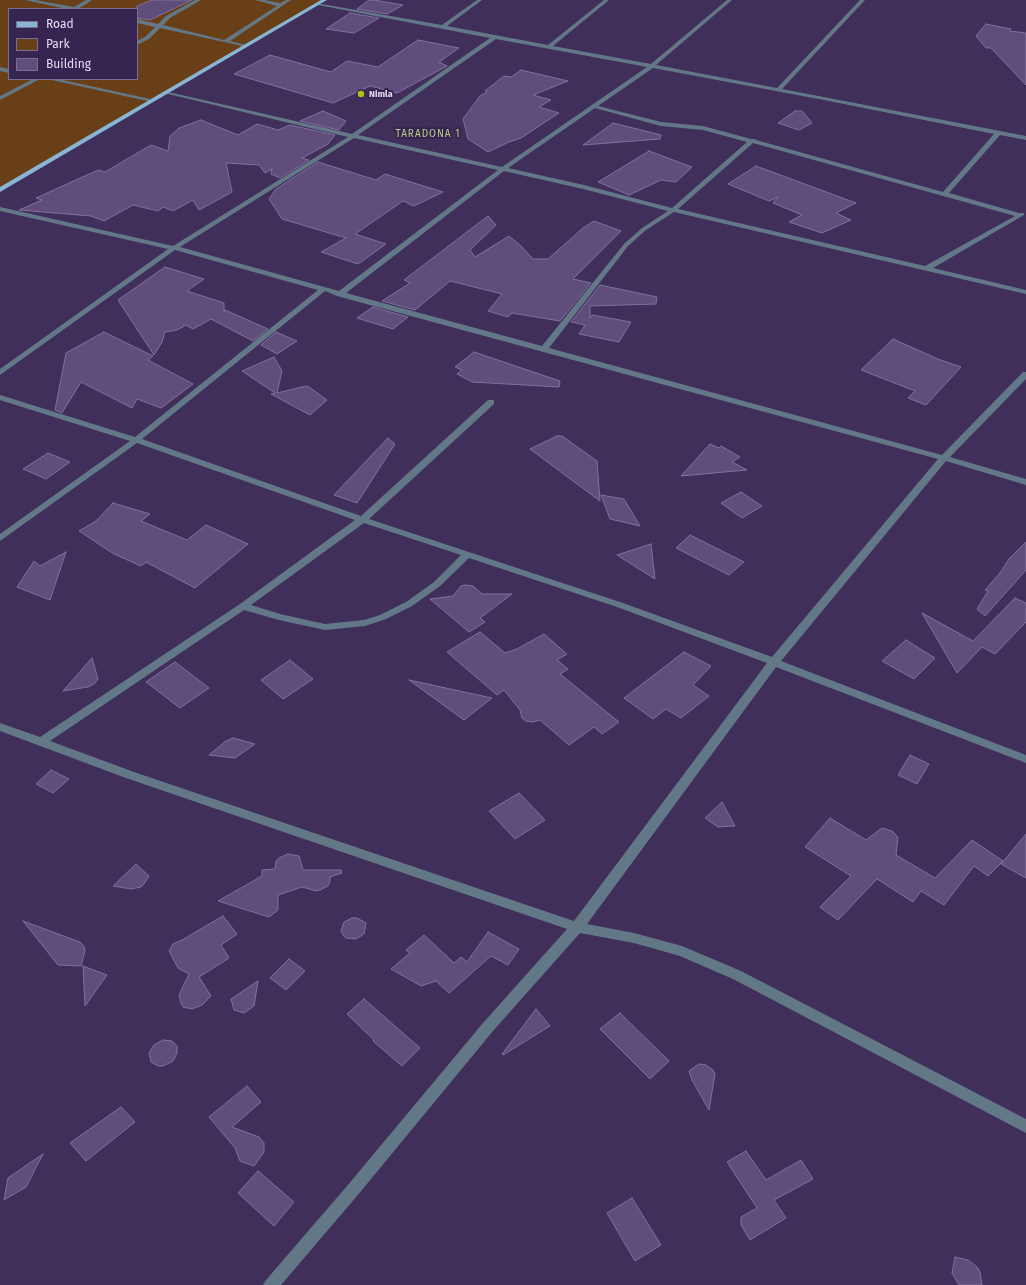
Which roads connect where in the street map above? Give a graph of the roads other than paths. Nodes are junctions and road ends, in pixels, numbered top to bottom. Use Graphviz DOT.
graph roads {
  1 [pos="27,0"];
  2 [pos="90,0"];
  3 [pos="199,0"];
  4 [pos="257,0"];
  5 [pos="289,0"];
  6 [pos="325,0"];
  7 [pos="480,0"];
  8 [pos="608,0"];
  9 [pos="730,0"];
  10 [pos="863,0"];
  11 [pos="318,4"];
  12 [pos="281,5"];
  13 [pos="69,8"];
  14 [pos="76,8"];
  15 [pos="138,21"];
  16 [pos="159,26"];
  17 [pos="443,27"];
  18 [pos="496,36"];
  19 [pos="226,41"];
  20 [pos="138,42"];
  21 [pos="245,46"];
  22 [pos="550,46"];
  23 [pos="652,66"];
  24 [pos="35,80"];
  25 [pos="55,80"];
  26 [pos="778,90"];
  27 [pos="166,92"];
  28 [pos="0,98"];
  29 [pos="152,100"];
  30 [pos="593,106"];
  31 [pos="998,133"];
  32 [pos="353,136"];
  33 [pos="1026,138"];
  34 [pos="753,140"];
  35 [pos="503,169"];
  36 [pos="0,190"];
  37 [pos="945,194"];
  38 [pos="0,209"];
  39 [pos="673,210"];
  40 [pos="1023,213"];
  41 [pos="174,248"];
  42 [pos="926,269"];
  43 [pos="322,290"];
  44 [pos="1026,292"];
  45 [pos="340,294"];
  46 [pos="544,349"];
  47 [pos="0,373"];
  48 [pos="1026,374"];
  49 [pos="0,397"];
  50 [pos="491,402"];
  51 [pos="136,440"];
  52 [pos="944,458"];
  53 [pos="1026,482"];
  54 [pos="363,519"];
  55 [pos="0,538"];
  56 [pos="468,554"];
  57 [pos="243,606"];
  58 [pos="774,662"];
  59 [pos="0,727"];
  60 [pos="41,742"];
  61 [pos="1026,759"];
  62 [pos="577,927"];
  63 [pos="1026,1126"];
  64 [pos="271,1285"];
  1 -- 13 [label="street"];
  2 -- 14 [label="street"];
  3 -- 16 [label="street"];
  4 -- 12 [label="street"];
  5 -- 12 [label="street"];
  6 -- 11 [label="main road"];
  7 -- 17 [label="street"];
  8 -- 22 [label="street"];
  9 -- 23 [label="street"];
  10 -- 26 [label="street"];
  11 -- 17 [label="street"];
  11 -- 21 [label="main road"];
  12 -- 19 [label="street"];
  15 -- 16 [label="street"];
  16 -- 19 [label="street"];
  16 -- 20 [label="street"];
  17 -- 18 [label="street"];
  18 -- 22 [label="street"];
  18 -- 32 [label="street"];
  19 -- 21 [label="street"];
  21 -- 27 [label="main road"];
  22 -- 23 [label="street"];
  23 -- 26 [label="street"];
  23 -- 30 [label="street"];
  24 -- 28 [label="street"];
  25 -- 29 [label="street"];
  26 -- 31 [label="street"];
  27 -- 29 [label="main road"];
  27 -- 32 [label="street"];
  29 -- 36 [label="main road"];
  30 -- 34 [label="street"];
  30 -- 35 [label="street"];
  31 -- 33 [label="street"];
  31 -- 37 [label="street"];
  32 -- 35 [label="street"];
  32 -- 41 [label="street"];
  34 -- 37 [label="street"];
  34 -- 39 [label="street"];
  35 -- 39 [label="street"];
  35 -- 45 [label="street"];
  37 -- 40 [label="street"];
  38 -- 41 [label="street"];
  39 -- 42 [label="street"];
  39 -- 46 [label="street"];
  40 -- 42 [label="street"];
  41 -- 43 [label="street"];
  41 -- 47 [label="street"];
  42 -- 44 [label="street"];
  43 -- 45 [label="street"];
  43 -- 51 [label="street"];
  45 -- 46 [label="street"];
  46 -- 52 [label="street"];
  48 -- 52 [label="street"];
  49 -- 51 [label="street"];
  50 -- 54 [label="street"];
  51 -- 54 [label="street"];
  51 -- 55 [label="street"];
  52 -- 53 [label="street"];
  52 -- 58 [label="street"];
  54 -- 56 [label="street"];
  54 -- 57 [label="street"];
  56 -- 57 [label="street"];
  56 -- 58 [label="street"];
  57 -- 60 [label="street"];
  58 -- 61 [label="street"];
  58 -- 62 [label="street"];
  59 -- 60 [label="street"];
  60 -- 62 [label="street"];
  62 -- 63 [label="street"];
  62 -- 64 [label="street"];
}
